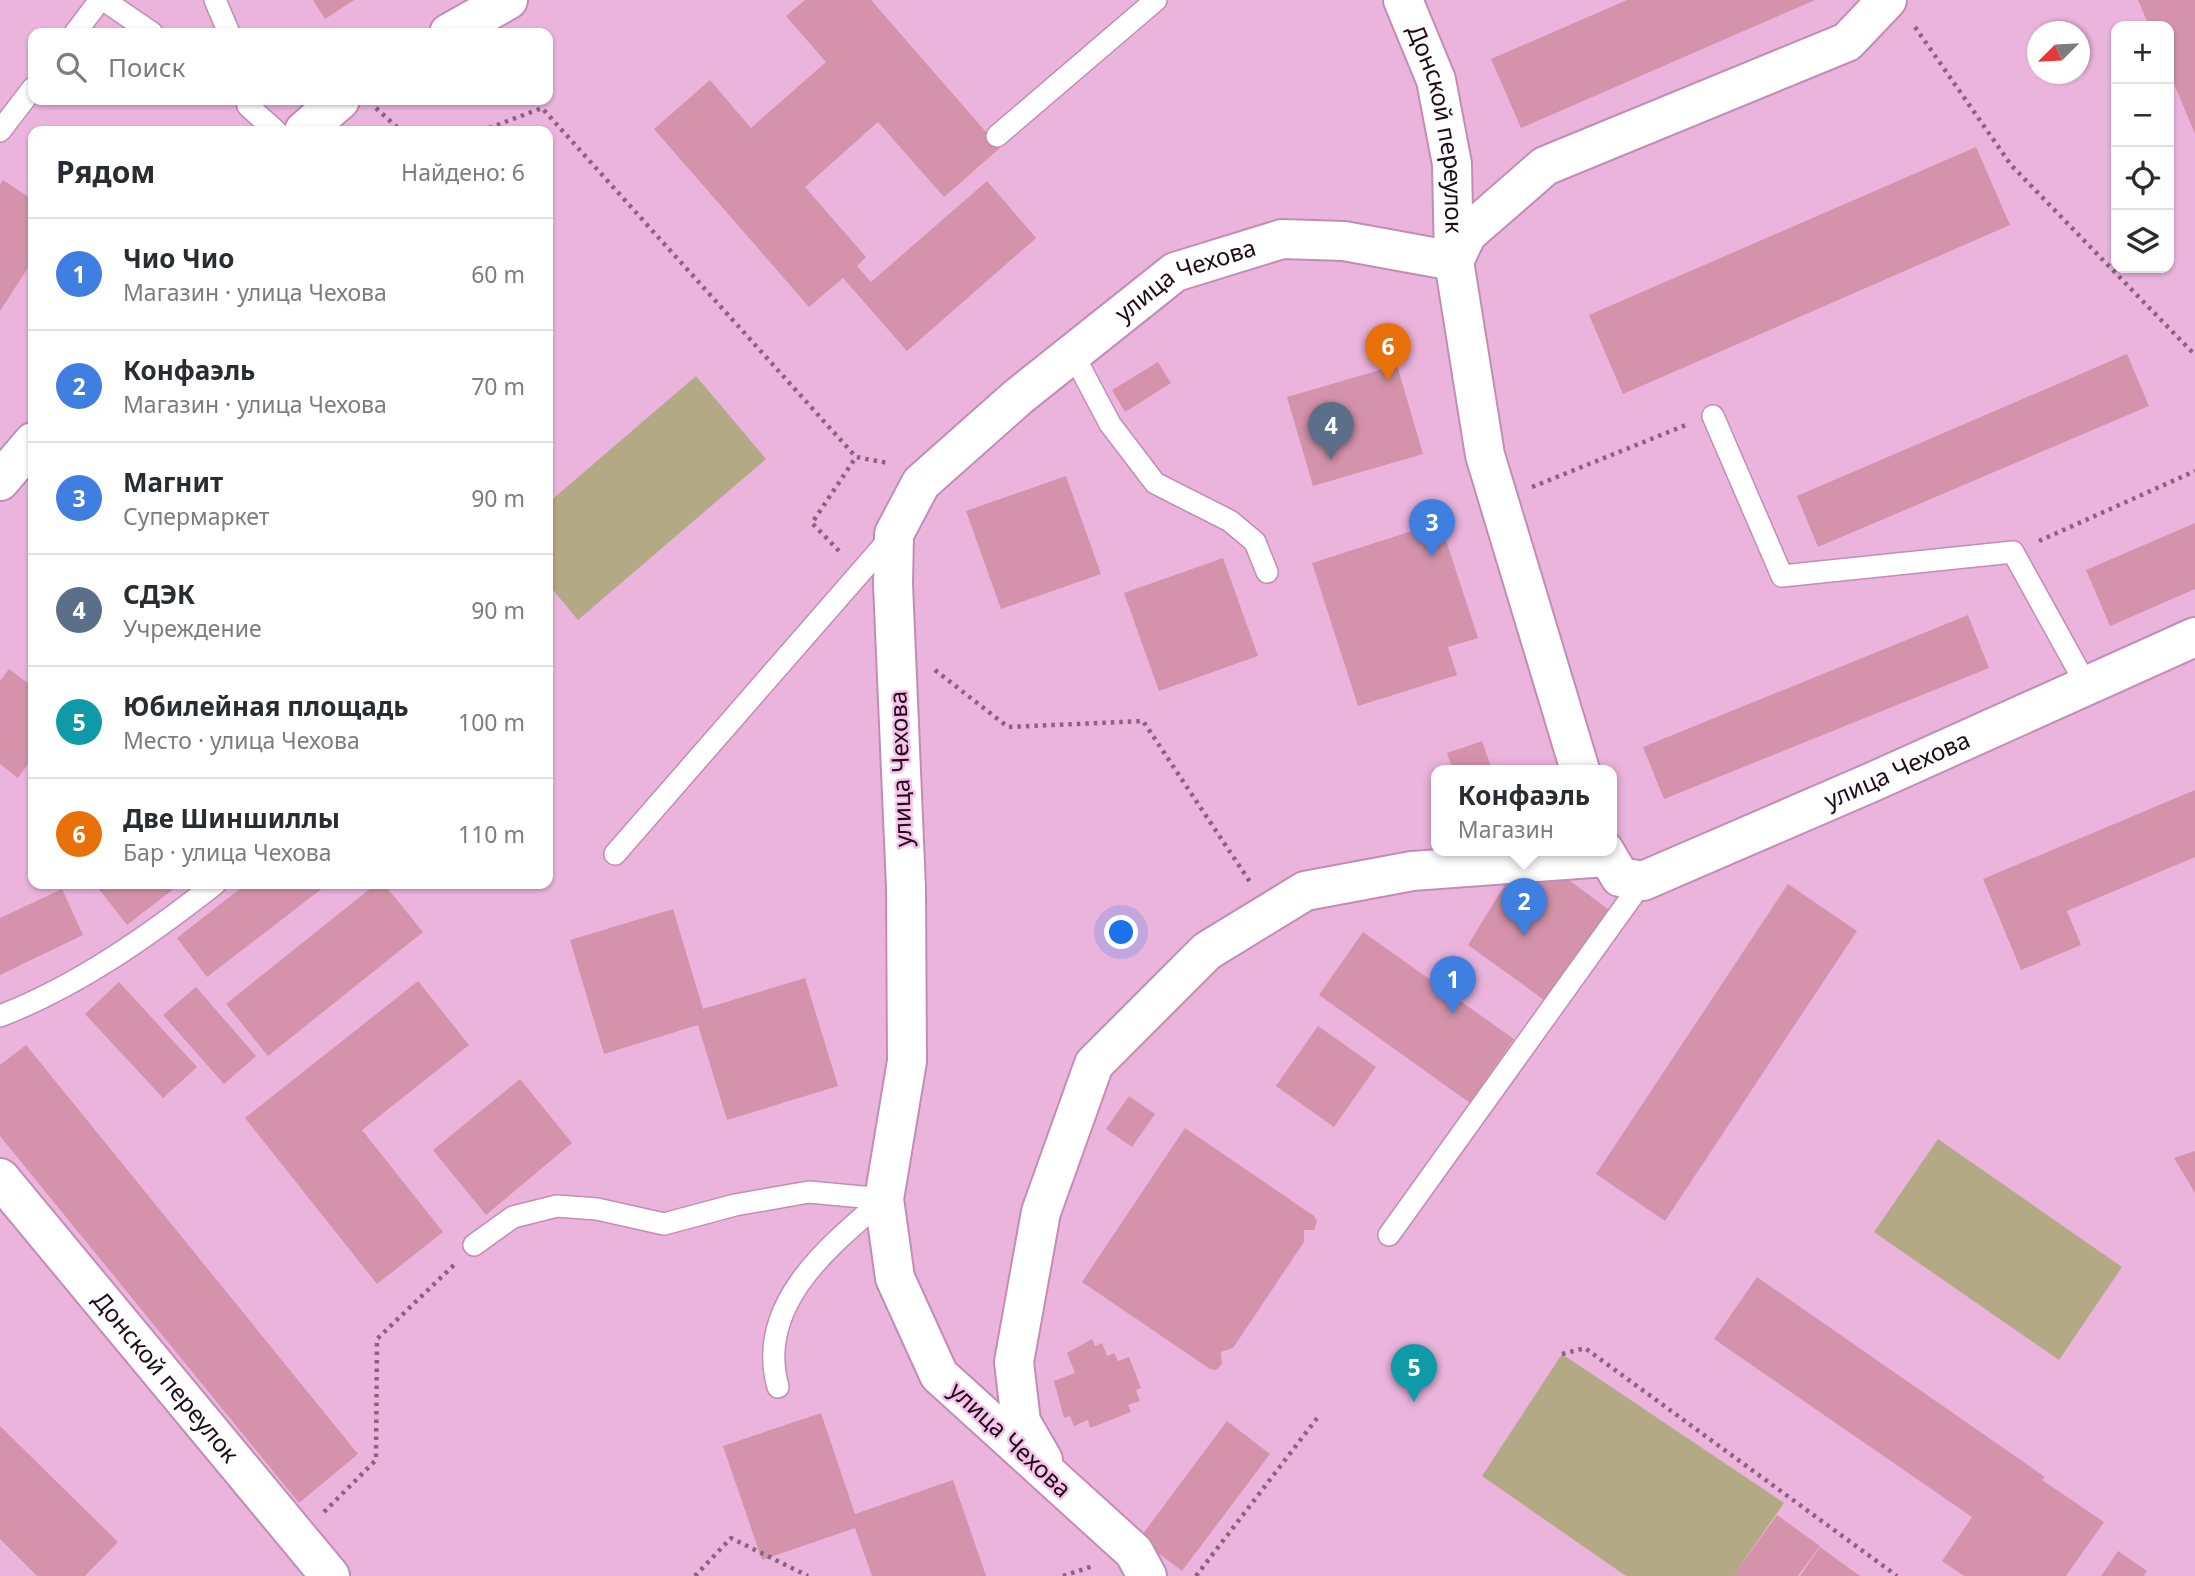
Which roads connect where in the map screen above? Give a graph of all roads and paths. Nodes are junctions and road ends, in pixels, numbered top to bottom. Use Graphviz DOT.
graph roads {
  1 [pos="102,0"];
  2 [pos="215,0"];
  3 [pos="508,0"];
  4 [pos="1156,0"];
  5 [pos="1403,0"];
  6 [pos="1899,11"];
  7 [pos="79,28"];
  8 [pos="144,28"];
  9 [pos="227,28"];
  10 [pos="458,28"];
  11 [pos="28,95"];
  12 [pos="247,105"];
  13 [pos="334,105"];
  14 [pos="373,105"];
  15 [pos="270,126"];
  16 [pos="309,126"];
  17 [pos="396,126"];
  18 [pos="494,126"];
  19 [pos="0,131"];
  20 [pos="997,136"];
  21 [pos="1454,261"];
  22 [pos="1073,354"];
  23 [pos="2195,355"];
  24 [pos="1713,416"];
  25 [pos="1674,429"];
  26 [pos="28,448"];
  27 [pos="2195,471"];
  28 [pos="0,481"];
  29 [pos="1499,501"];
  30 [pos="894,534"];
  31 [pos="2054,536"];
  32 [pos="1267,572"];
  33 [pos="860,573"];
  34 [pos="2195,637"];
  35 [pos="895,639"];
  36 [pos="2087,686"];
  37 [pos="1578,765"];
  38 [pos="615,853"];
  39 [pos="1582,856"];
  40 [pos="1606,856"];
  41 [pos="1643,881"];
  42 [pos="209,889"];
  43 [pos="1270,912"];
  44 [pos="0,1016"];
  45 [pos="0,1178"];
  46 [pos="884,1199"];
  47 [pos="1389,1235"];
  48 [pos="474,1245"];
  49 [pos="1562,1354"];
  50 [pos="778,1387"];
  51 [pos="1318,1417"];
  52 [pos="1055,1483"];
  53 [pos="295,1533"];
  54 [pos="330,1576"];
  55 [pos="695,1576"];
  56 [pos="808,1576"];
  57 [pos="1147,1576"];
  58 [pos="1196,1576"];
  59 [pos="1897,1576"];
  1 -- 7 [label="lane"];
  1 -- 8 [label="lane"];
  2 -- 9 [label="lane"];
  3 -- 10 [label="street"];
  4 -- 20 [label="lane"];
  5 -- 21 [label="street, Донской переулок"];
  6 -- 21 [label="street"];
  6 -- 23 [label="path"];
  11 -- 19 [label="lane"];
  12 -- 15 [label="lane"];
  13 -- 16 [label="street"];
  14 -- 17 [label="path"];
  18 -- 33 [label="path"];
  21 -- 22 [label="street, улица Чехова"];
  21 -- 29 [label="street, Донской переулок"];
  22 -- 30 [label="street, улица Чехова"];
  22 -- 32 [label="lane"];
  24 -- 36 [label="lane"];
  25 -- 29 [label="path"];
  26 -- 28 [label="street"];
  27 -- 31 [label="path"];
  29 -- 37 [label="street, Донской переулок"];
  30 -- 33 [label="lane"];
  30 -- 35 [label="street, улица Чехова"];
  33 -- 38 [label="lane"];
  34 -- 36 [label="street, улица Чехова"];
  35 -- 43 [label="path"];
  35 -- 46 [label="street, улица Чехова"];
  36 -- 41 [label="street, улица Чехова"];
  39 -- 43 [label="street"];
  40 -- 41 [label="street"];
  41 -- 47 [label="lane"];
  42 -- 44 [label="lane"];
  43 -- 52 [label="street"];
  45 -- 53 [label="street, Донской переулок"];
  46 -- 48 [label="lane"];
  46 -- 50 [label="lane"];
  46 -- 52 [label="street, улица Чехова"];
  48 -- 53 [label="path"];
  49 -- 59 [label="path"];
  51 -- 58 [label="path"];
  52 -- 57 [label="street, улица Чехова"];
  53 -- 54 [label="street, Донской переулок"];
  55 -- 56 [label="path"];
}
